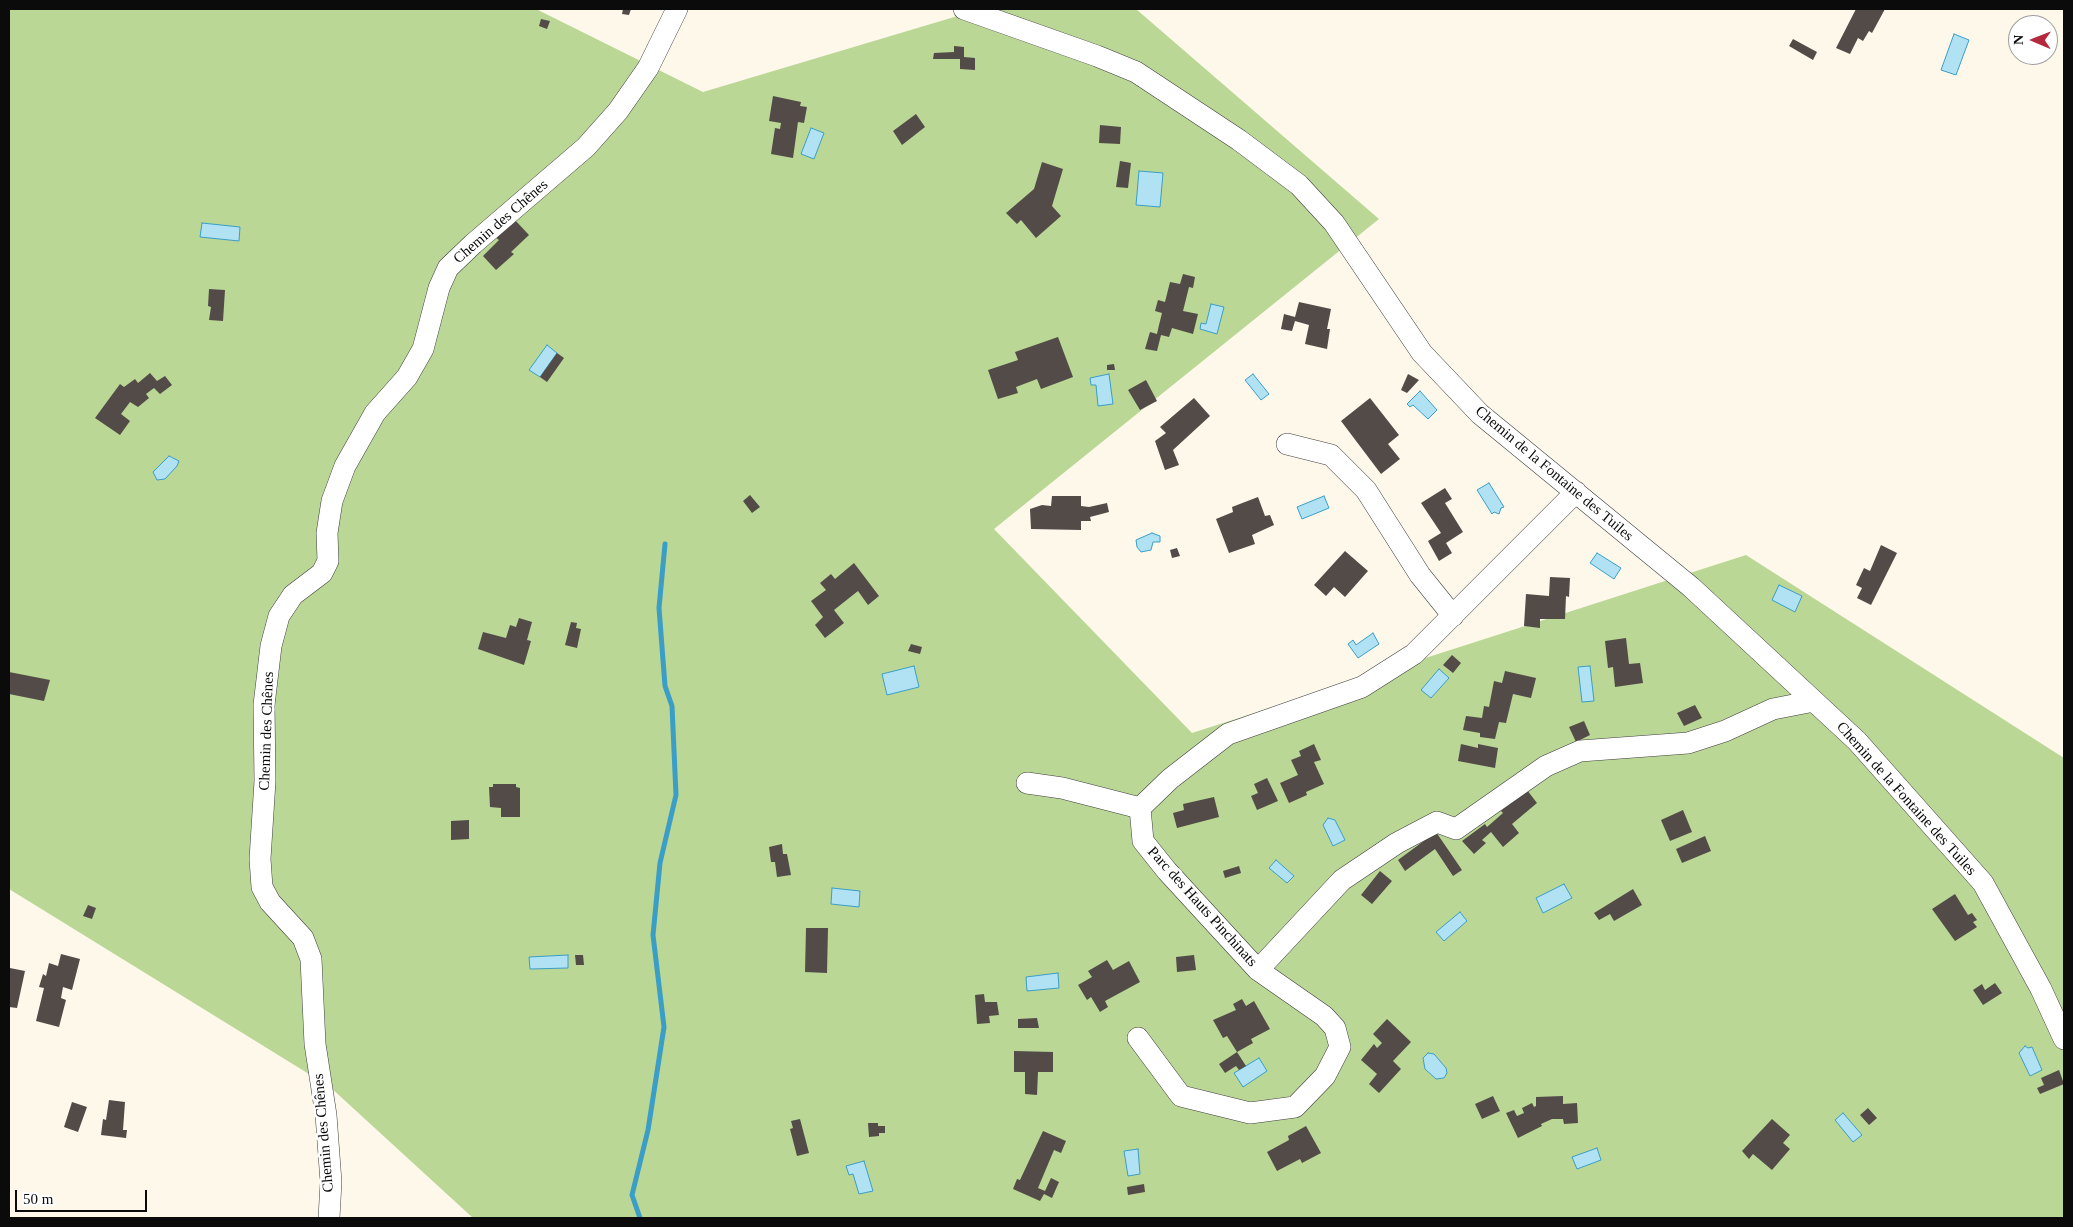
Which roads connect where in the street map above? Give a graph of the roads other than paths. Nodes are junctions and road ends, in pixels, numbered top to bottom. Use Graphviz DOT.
graph roads {
  1 [pos="677,9"];
  2 [pos="964,9"];
  3 [pos="1287,444"];
  4 [pos="1576,492"];
  5 [pos="1453,616"];
  6 [pos="1814,701"];
  7 [pos="1026,783"];
  8 [pos="1140,808"];
  9 [pos="1258,970"];
  10 [pos="1138,1038"];
  11 [pos="2064,1039"];
  12 [pos="329,1218"];
  1 -- 12 [label="street, Chemin des Chênes"];
  2 -- 4 [label="street, Chemin de la Fontaine des Tuiles"];
  3 -- 5 [label="street"];
  4 -- 5 [label="street"];
  4 -- 6 [label="street, Chemin de la Fontaine des Tuiles"];
  5 -- 8 [label="street"];
  6 -- 9 [label="street"];
  6 -- 11 [label="street, Chemin de la Fontaine des Tuiles"];
  7 -- 8 [label="street"];
  8 -- 9 [label="street, Parc des Hauts Pinchinats"];
  9 -- 10 [label="street, Parc des Hauts Pinchinats"];
}
